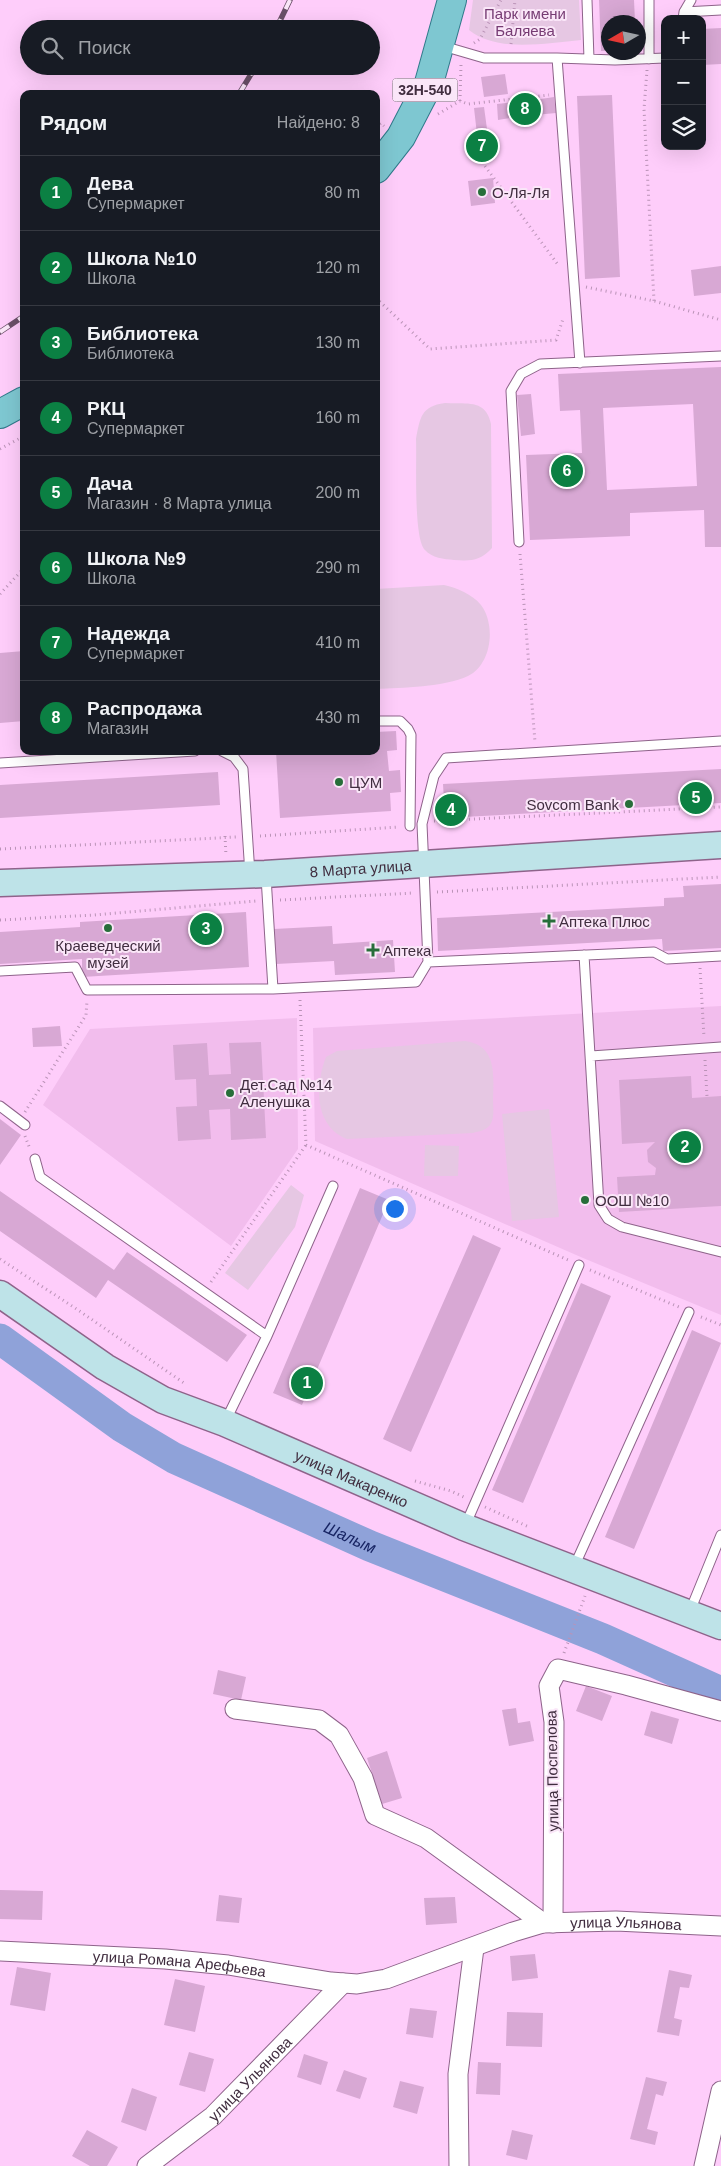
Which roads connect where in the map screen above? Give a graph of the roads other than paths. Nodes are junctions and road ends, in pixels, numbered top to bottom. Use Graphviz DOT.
graph roads {
  1 [pos="452,0"];
  2 [pos="587,0"];
  3 [pos="649,0"];
  4 [pos="691,0"];
  5 [pos="721,10"];
  6 [pos="684,15"];
  7 [pos="690,15"];
  8 [pos="451,49"];
  9 [pos="557,58"];
  10 [pos="661,58"];
  11 [pos="589,59"];
  12 [pos="649,59"];
  13 [pos="388,132"];
  14 [pos="380,157"];
  15 [pos="721,356"];
  16 [pos="580,362"];
  17 [pos="20,403"];
  18 [pos="0,414"];
  19 [pos="519,542"];
  20 [pos="380,721"];
  21 [pos="721,741"];
  22 [pos="130,755"];
  23 [pos="238,755"];
  24 [pos="0,763"];
  25 [pos="410,826"];
  26 [pos="721,845"];
  27 [pos="423,865"];
  28 [pos="258,874"];
  29 [pos="0,884"];
  30 [pos="584,955"];
  31 [pos="721,956"];
  32 [pos="428,962"];
  33 [pos="0,971"];
  34 [pos="273,989"];
  35 [pos="721,1047"];
  36 [pos="591,1056"];
  37 [pos="0,1106"];
  38 [pos="22,1123"];
  39 [pos="34,1159"];
  40 [pos="333,1186"];
  41 [pos="721,1252"];
  42 [pos="579,1265"];
  43 [pos="0,1294"];
  44 [pos="689,1312"];
  45 [pos="267,1336"];
  46 [pos="225,1423"];
  47 [pos="464,1527"];
  48 [pos="721,1535"];
  49 [pos="573,1569"];
  50 [pos="689,1614"];
  51 [pos="721,1626"];
  52 [pos="235,1709"];
  53 [pos="721,1711"];
  54 [pos="548,1923"];
  55 [pos="721,1926"];
  56 [pos="474,1948"];
  57 [pos="0,1951"];
  58 [pos="350,1984"];
  59 [pos="721,2091"];
  60 [pos="147,2166"];
  61 [pos="459,2166"];
  62 [pos="704,2166"];
  1 -- 8 [label="main road, 32Н-540"];
  2 -- 11 [label="lane"];
  3 -- 12 [label="lane"];
  4 -- 6 [label="lane"];
  5 -- 7 [label="lane"];
  8 -- 9 [label="lane"];
  8 -- 13 [label="main road, 32Н-540"];
  9 -- 11 [label="lane"];
  9 -- 16 [label="lane"];
  10 -- 12 [label="lane"];
  11 -- 12 [label="lane"];
  13 -- 14 [label="main road, 32Н-540"];
  15 -- 16 [label="lane"];
  16 -- 19 [label="lane"];
  17 -- 18 [label="main road"];
  20 -- 25 [label="lane"];
  21 -- 27 [label="lane"];
  22 -- 24 [label="lane"];
  23 -- 28 [label="lane"];
  26 -- 27 [label="street, 8 Марта улица"];
  27 -- 28 [label="street, 8 Марта улица"];
  27 -- 32 [label="lane"];
  28 -- 29 [label="street, 8 Марта улица"];
  28 -- 34 [label="lane"];
  30 -- 31 [label="lane"];
  30 -- 32 [label="lane"];
  30 -- 36 [label="lane"];
  32 -- 34 [label="lane"];
  33 -- 34 [label="lane"];
  35 -- 36 [label="lane"];
  36 -- 41 [label="lane"];
  37 -- 38 [label="lane"];
  39 -- 45 [label="lane"];
  40 -- 45 [label="lane"];
  42 -- 47 [label="lane"];
  43 -- 46 [label="street, улица Макаренко"];
  44 -- 49 [label="lane"];
  45 -- 46 [label="lane"];
  46 -- 47 [label="street, улица Макаренко"];
  47 -- 49 [label="street, улица Макаренко"];
  48 -- 50 [label="lane"];
  49 -- 50 [label="street, улица Макаренко"];
  50 -- 51 [label="street, улица Макаренко"];
  52 -- 54 [label="street"];
  53 -- 54 [label="street, улица Поспелова"];
  54 -- 55 [label="street, улица Ульянова"];
  54 -- 56 [label="street, улица Ульянова"];
  56 -- 58 [label="street, улица Ульянова"];
  56 -- 61 [label="street"];
  57 -- 58 [label="street, улица Романа Арефьева"];
  58 -- 60 [label="street, улица Ульянова"];
  59 -- 62 [label="street"];
}
